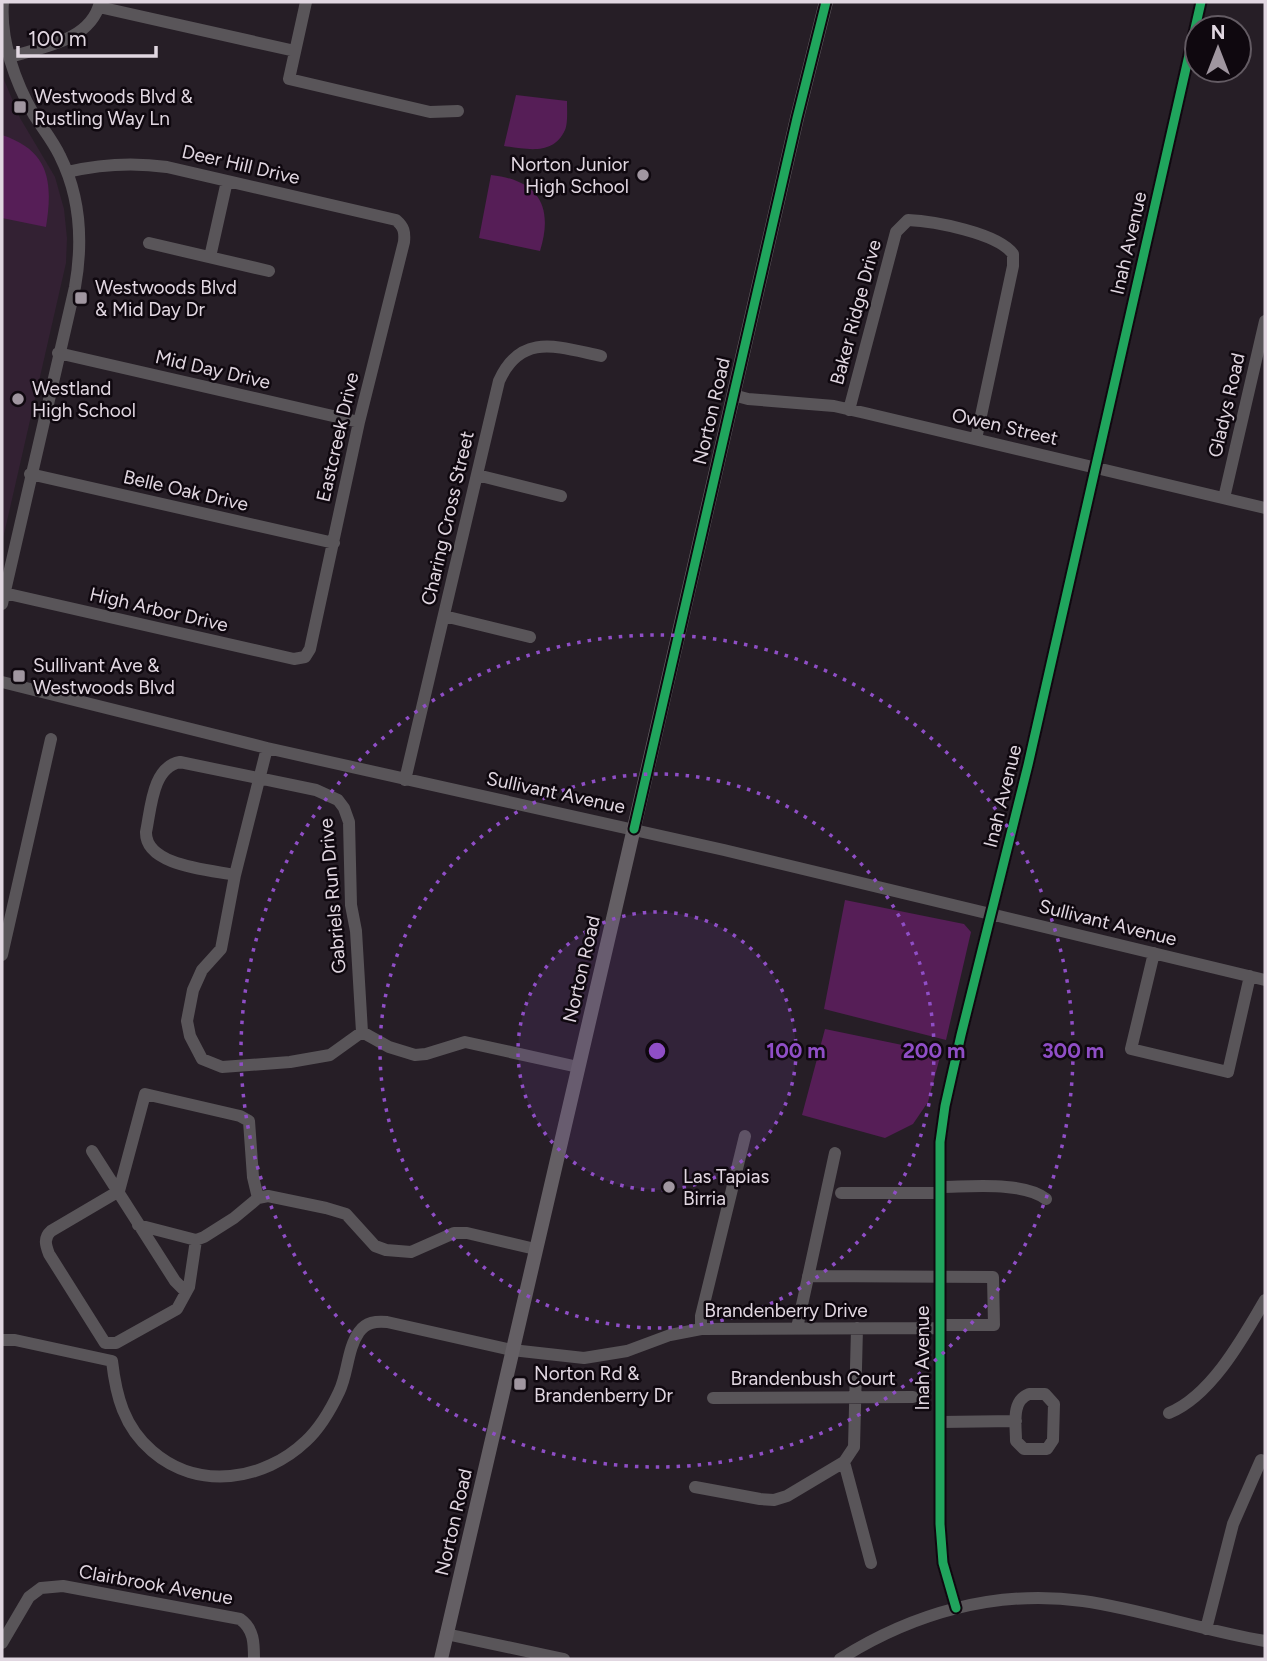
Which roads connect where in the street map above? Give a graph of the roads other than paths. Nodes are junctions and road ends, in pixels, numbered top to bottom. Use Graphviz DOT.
graph roads {
  1 [pos="3,2"];
  2 [pos="306,2"];
  3 [pos="826,2"];
  4 [pos="1201,2"];
  5 [pos="100,5"];
  6 [pos="295,51"];
  7 [pos="10,57"];
  8 [pos="458,111"];
  9 [pos="67,172"];
  10 [pos="227,181"];
  11 [pos="402,226"];
  12 [pos="149,243"];
  13 [pos="209,257"];
  14 [pos="269,271"];
  15 [pos="1265,321"];
  16 [pos="58,353"];
  17 [pos="601,356"];
  18 [pos="733,395"];
  19 [pos="849,410"];
  20 [pos="359,422"];
  21 [pos="976,439"];
  22 [pos="1095,466"];
  23 [pos="30,474"];
  24 [pos="477,475"];
  25 [pos="561,496"];
  26 [pos="1224,498"];
  27 [pos="1265,509"];
  28 [pos="334,543"];
  29 [pos="3,599"];
  30 [pos="444,616"];
  31 [pos="530,637"];
  32 [pos="305,657"];
  33 [pos="2,682"];
  34 [pos="51,739"];
  35 [pos="267,748"];
  36 [pos="259,779"];
  37 [pos="405,780"];
  38 [pos="634,829"];
  39 [pos="235,876"];
  40 [pos="991,914"];
  41 [pos="1154,953"];
  42 [pos="2,955"];
  43 [pos="1250,976"];
  44 [pos="1265,979"];
  45 [pos="362,1032"];
  46 [pos="578,1067"];
  47 [pos="744,1136"];
  48 [pos="92,1151"];
  49 [pos="835,1153"];
  50 [pos="940,1190"];
  51 [pos="119,1191"];
  52 [pos="841,1193"];
  53 [pos="258,1198"];
  54 [pos="1046,1199"];
  55 [pos="138,1225"];
  56 [pos="196,1240"];
  57 [pos="536,1250"];
  58 [pos="808,1276"];
  59 [pos="940,1276"];
  60 [pos="186,1292"];
  61 [pos="1265,1300"];
  62 [pos="940,1326"];
  63 [pos="797,1328"];
  64 [pos="857,1328"];
  65 [pos="701,1329"];
  66 [pos="2,1340"];
  67 [pos="512,1350"];
  68 [pos="855,1397"];
  69 [pos="913,1397"];
  70 [pos="713,1398"];
  71 [pos="1169,1413"];
  72 [pos="1016,1421"];
  73 [pos="940,1422"];
  74 [pos="1261,1460"];
  75 [pos="844,1462"];
  76 [pos="695,1488"];
  77 [pos="871,1563"];
  78 [pos="956,1608"];
  79 [pos="1206,1629"];
  80 [pos="446,1634"];
  81 [pos="1265,1642"];
  82 [pos="2,1643"];
  83 [pos="254,1659"];
  84 [pos="441,1659"];
  85 [pos="564,1659"];
  86 [pos="840,1659"];
  1 -- 7 [label="street"];
  2 -- 6 [label="street"];
  3 -- 18 [label="main road, Norton Road"];
  4 -- 22 [label="street, Inah Avenue"];
  5 -- 6 [label="street"];
  5 -- 7 [label="street"];
  6 -- 8 [label="street"];
  7 -- 9 [label="street"];
  9 -- 10 [label="street, Deer Hill Drive"];
  9 -- 16 [label="street"];
  10 -- 11 [label="street, Deer Hill Drive"];
  10 -- 13 [label="street"];
  11 -- 20 [label="street, Eastcreek Drive"];
  12 -- 13 [label="street"];
  13 -- 14 [label="street"];
  15 -- 26 [label="street, Gladys Road"];
  16 -- 20 [label="street, Mid Day Drive"];
  16 -- 23 [label="street"];
  17 -- 24 [label="street, Charing Cross Street"];
  18 -- 19 [label="street, Owen Street"];
  18 -- 38 [label="main road, Norton Road"];
  19 -- 21 [label="street, Owen Street"];
  19 -- 21 [label="street, Baker Ridge Drive"];
  20 -- 28 [label="street, Eastcreek Drive"];
  21 -- 22 [label="street, Owen Street"];
  22 -- 26 [label="street, Owen Street"];
  22 -- 40 [label="street, Inah Avenue"];
  23 -- 28 [label="street, Belle Oak Drive"];
  23 -- 29 [label="street"];
  24 -- 25 [label="street"];
  24 -- 30 [label="street, Charing Cross Street"];
  26 -- 27 [label="street, Owen Street"];
  28 -- 32 [label="street, Eastcreek Drive"];
  29 -- 32 [label="street, High Arbor Drive"];
  30 -- 31 [label="street"];
  30 -- 37 [label="street, Charing Cross Street"];
  33 -- 35 [label="street, Sullivant Avenue"];
  34 -- 42 [label="street"];
  35 -- 36 [label="street"];
  35 -- 37 [label="street, Sullivant Avenue"];
  36 -- 39 [label="street"];
  36 -- 39 [label="street"];
  36 -- 45 [label="street, Gabriels Run Drive"];
  37 -- 38 [label="street, Sullivant Avenue"];
  38 -- 40 [label="street, Sullivant Avenue"];
  38 -- 46 [label="main road, Norton Road"];
  39 -- 45 [label="street"];
  40 -- 41 [label="street, Sullivant Avenue"];
  40 -- 50 [label="street, Inah Avenue"];
  41 -- 43 [label="street, Sullivant Avenue"];
  41 -- 43 [label="street"];
  43 -- 44 [label="street, Sullivant Avenue"];
  45 -- 46 [label="street"];
  46 -- 57 [label="main road, Norton Road"];
  47 -- 65 [label="street"];
  48 -- 51 [label="street"];
  49 -- 58 [label="street"];
  50 -- 52 [label="street"];
  50 -- 54 [label="street"];
  50 -- 59 [label="street, Inah Avenue"];
  51 -- 53 [label="street"];
  51 -- 55 [label="street"];
  51 -- 60 [label="street"];
  53 -- 56 [label="street"];
  53 -- 57 [label="street"];
  55 -- 56 [label="street"];
  55 -- 60 [label="street"];
  56 -- 60 [label="street"];
  57 -- 67 [label="main road, Norton Road"];
  58 -- 59 [label="street"];
  58 -- 63 [label="street"];
  59 -- 62 [label="street, Inah Avenue"];
  59 -- 62 [label="street, Brandenberry Drive"];
  61 -- 71 [label="street"];
  62 -- 64 [label="street, Brandenberry Drive"];
  62 -- 73 [label="street, Inah Avenue"];
  63 -- 64 [label="street, Brandenberry Drive"];
  63 -- 65 [label="street, Brandenberry Drive"];
  64 -- 68 [label="street"];
  65 -- 67 [label="street, Brandenberry Drive"];
  66 -- 67 [label="street, Brandenberry Drive"];
  67 -- 80 [label="main road, Norton Road"];
  68 -- 69 [label="street, Brandenbush Court"];
  68 -- 70 [label="street, Brandenbush Court"];
  68 -- 75 [label="street"];
  72 -- 72 [label="street"];
  72 -- 73 [label="street"];
  73 -- 78 [label="street, Inah Avenue"];
  74 -- 79 [label="street"];
  75 -- 76 [label="street"];
  75 -- 77 [label="street"];
  78 -- 79 [label="street"];
  78 -- 86 [label="street"];
  79 -- 81 [label="street"];
  80 -- 84 [label="main road, Norton Road"];
  80 -- 85 [label="street"];
  82 -- 83 [label="street, Clairbrook Avenue"];
}
